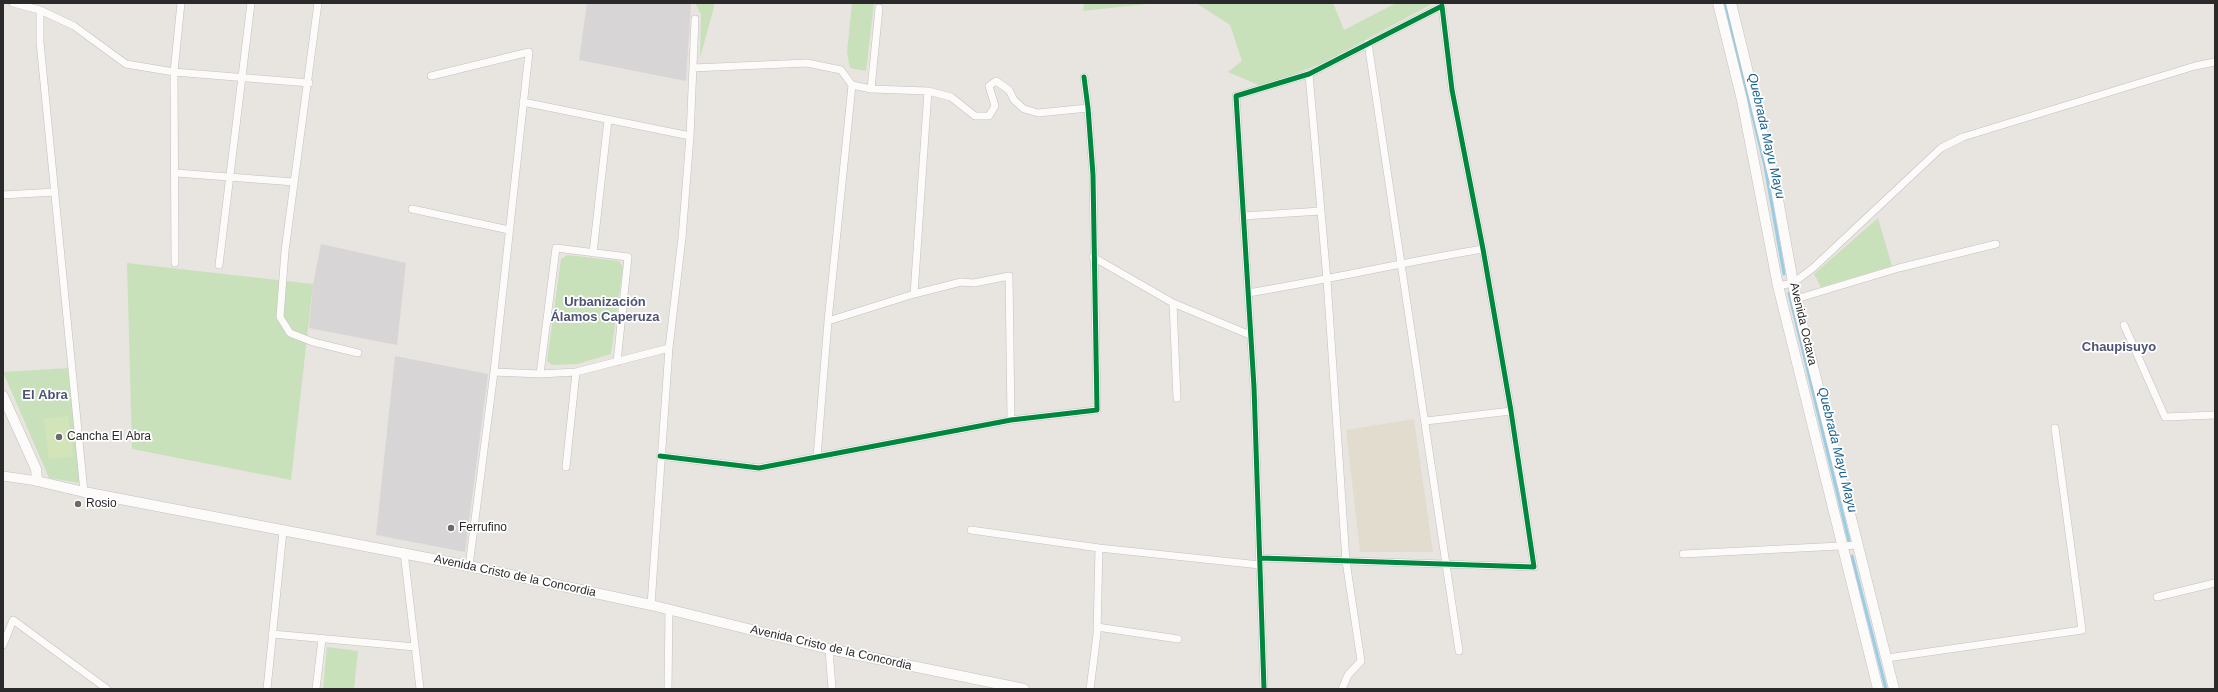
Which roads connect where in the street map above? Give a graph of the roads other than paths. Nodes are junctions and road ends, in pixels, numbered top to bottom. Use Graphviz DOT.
graph roads {
  1 [pos="13,3"];
  2 [pos="181,3"];
  3 [pos="251,3"];
  4 [pos="318,3"];
  5 [pos="1718,3"];
  6 [pos="1731,3"];
  7 [pos="879,8"];
  8 [pos="40,10"];
  9 [pos="696,20"];
  10 [pos="1368,43"];
  11 [pos="2215,62"];
  12 [pos="693,68"];
  13 [pos="174,72"];
  14 [pos="1309,74"];
  15 [pos="241,76"];
  16 [pos="431,76"];
  17 [pos="1084,77"];
  18 [pos="309,83"];
  19 [pos="852,85"];
  20 [pos="871,89"];
  21 [pos="928,91"];
  22 [pos="523,102"];
  23 [pos="1088,108"];
  24 [pos="608,120"];
  25 [pos="690,136"];
  26 [pos="176,173"];
  27 [pos="230,177"];
  28 [pos="294,182"];
  29 [pos="54,192"];
  30 [pos="3,195"];
  31 [pos="412,209"];
  32 [pos="1321,211"];
  33 [pos="1243,216"];
  34 [pos="509,230"];
  35 [pos="1996,244"];
  36 [pos="1483,249"];
  37 [pos="593,253"];
  38 [pos="1094,257"];
  39 [pos="1402,262"];
  40 [pos="175,263"];
  41 [pos="219,265"];
  42 [pos="1327,280"];
  43 [pos="1793,283"];
  44 [pos="1778,286"];
  45 [pos="1248,293"];
  46 [pos="914,294"];
  47 [pos="1796,299"];
  48 [pos="1173,303"];
  49 [pos="828,321"];
  50 [pos="2124,325"];
  51 [pos="1250,334"];
  52 [pos="669,348"];
  53 [pos="358,353"];
  54 [pos="617,362"];
  55 [pos="494,372"];
  56 [pos="576,372"];
  57 [pos="540,374"];
  58 [pos="3,396"];
  59 [pos="1177,398"];
  60 [pos="1511,411"];
  61 [pos="2215,415"];
  62 [pos="1011,420"];
  63 [pos="1426,421"];
  64 [pos="2055,428"];
  65 [pos="660,456"];
  66 [pos="817,457"];
  67 [pos="566,467"];
  68 [pos="3,476"];
  69 [pos="37,481"];
  70 [pos="84,492"];
  71 [pos="971,530"];
  72 [pos="283,531"];
  73 [pos="1859,545"];
  74 [pos="1844,546"];
  75 [pos="1099,548"];
  76 [pos="404,552"];
  77 [pos="1683,554"];
  78 [pos="1346,561"];
  79 [pos="1260,562"];
  80 [pos="1445,563"];
  81 [pos="469,566"];
  82 [pos="2215,583"];
  83 [pos="2157,597"];
  84 [pos="651,605"];
  85 [pos="670,609"];
  86 [pos="1097,627"];
  87 [pos="272,634"];
  88 [pos="322,639"];
  89 [pos="1178,639"];
  90 [pos="3,646"];
  91 [pos="415,647"];
  92 [pos="829,649"];
  93 [pos="1459,651"];
  94 [pos="1887,658"];
  95 [pos="107,689"];
  96 [pos="267,689"];
  97 [pos="316,689"];
  98 [pos="420,689"];
  99 [pos="668,689"];
  100 [pos="832,689"];
  101 [pos="1024,689"];
  102 [pos="1090,689"];
  103 [pos="1264,689"];
  104 [pos="1342,689"];
  105 [pos="1878,689"];
  106 [pos="1894,689"];
  1 -- 8 [label="street"];
  2 -- 13 [label="street"];
  3 -- 15 [label="street"];
  4 -- 18 [label="street"];
  5 -- 44 [label="main road, Avenida Octava"];
  6 -- 43 [label="main road, Avenida Octava"];
  7 -- 20 [label="street"];
  8 -- 13 [label="street"];
  8 -- 29 [label="street"];
  9 -- 12 [label="street"];
  10 -- 14 [label="street"];
  10 -- 36 [label="street"];
  10 -- 39 [label="street"];
  11 -- 43 [label="street"];
  12 -- 19 [label="street"];
  12 -- 25 [label="street"];
  13 -- 15 [label="street"];
  13 -- 26 [label="street"];
  14 -- 32 [label="street"];
  14 -- 33 [label="street"];
  15 -- 18 [label="street"];
  15 -- 27 [label="street"];
  16 -- 22 [label="street"];
  17 -- 23 [label="street"];
  18 -- 28 [label="street"];
  19 -- 20 [label="street"];
  19 -- 49 [label="street"];
  20 -- 21 [label="street"];
  21 -- 23 [label="street"];
  21 -- 46 [label="street"];
  22 -- 24 [label="street"];
  22 -- 34 [label="street"];
  23 -- 38 [label="street"];
  24 -- 25 [label="street"];
  24 -- 37 [label="street"];
  25 -- 52 [label="street"];
  26 -- 27 [label="street"];
  26 -- 40 [label="street"];
  27 -- 28 [label="street"];
  27 -- 41 [label="street"];
  28 -- 53 [label="street"];
  29 -- 30 [label="street"];
  29 -- 70 [label="street"];
  31 -- 34 [label="street"];
  32 -- 33 [label="street"];
  32 -- 42 [label="street"];
  33 -- 45 [label="street"];
  34 -- 55 [label="street"];
  35 -- 47 [label="street"];
  36 -- 39 [label="street"];
  36 -- 60 [label="street"];
  37 -- 54 [label="street"];
  37 -- 57 [label="street"];
  38 -- 48 [label="street"];
  38 -- 62 [label="street"];
  39 -- 42 [label="street"];
  39 -- 63 [label="street"];
  42 -- 45 [label="street"];
  42 -- 78 [label="street"];
  43 -- 44 [label="street"];
  43 -- 47 [label="main road, Avenida Octava"];
  44 -- 74 [label="main road, Avenida Octava"];
  45 -- 51 [label="street"];
  46 -- 49 [label="street"];
  46 -- 62 [label="street"];
  47 -- 73 [label="main road, Avenida Octava"];
  48 -- 51 [label="street"];
  48 -- 59 [label="street"];
  49 -- 66 [label="street"];
  50 -- 61 [label="street"];
  51 -- 79 [label="street"];
  52 -- 54 [label="street"];
  52 -- 65 [label="street"];
  54 -- 56 [label="street"];
  55 -- 57 [label="street"];
  55 -- 81 [label="street"];
  56 -- 57 [label="street"];
  56 -- 67 [label="street"];
  58 -- 69 [label="main road"];
  60 -- 63 [label="street"];
  60 -- 80 [label="street"];
  62 -- 66 [label="street"];
  63 -- 80 [label="street"];
  64 -- 94 [label="street"];
  65 -- 66 [label="street"];
  65 -- 84 [label="street"];
  68 -- 69 [label="street, Avenida Cristo de la Concordia"];
  69 -- 70 [label="main road, Avenida Cristo de la Concordia"];
  70 -- 72 [label="main road, Avenida Cristo de la Concordia"];
  71 -- 75 [label="street"];
  72 -- 76 [label="main road, Avenida Cristo de la Concordia"];
  72 -- 87 [label="street"];
  73 -- 74 [label="street"];
  73 -- 94 [label="main road, Avenida Octava"];
  74 -- 77 [label="street"];
  74 -- 105 [label="main road, Avenida Octava"];
  75 -- 79 [label="street"];
  75 -- 86 [label="street"];
  76 -- 81 [label="main road, Avenida Cristo de la Concordia"];
  76 -- 91 [label="street"];
  78 -- 79 [label="street"];
  78 -- 80 [label="street"];
  78 -- 104 [label="street"];
  79 -- 103 [label="street"];
  80 -- 93 [label="street"];
  81 -- 84 [label="main road, Avenida Cristo de la Concordia"];
  82 -- 83 [label="street"];
  84 -- 85 [label="main road, Avenida Cristo de la Concordia"];
  85 -- 92 [label="main road, Avenida Cristo de la Concordia"];
  85 -- 99 [label="street"];
  86 -- 89 [label="street"];
  86 -- 102 [label="street"];
  87 -- 88 [label="street"];
  87 -- 96 [label="street"];
  88 -- 91 [label="street"];
  88 -- 97 [label="street"];
  90 -- 95 [label="street"];
  91 -- 98 [label="street"];
  92 -- 100 [label="street"];
  92 -- 101 [label="main road, Avenida Cristo de la Concordia"];
  94 -- 106 [label="main road, Avenida Octava"];
}
